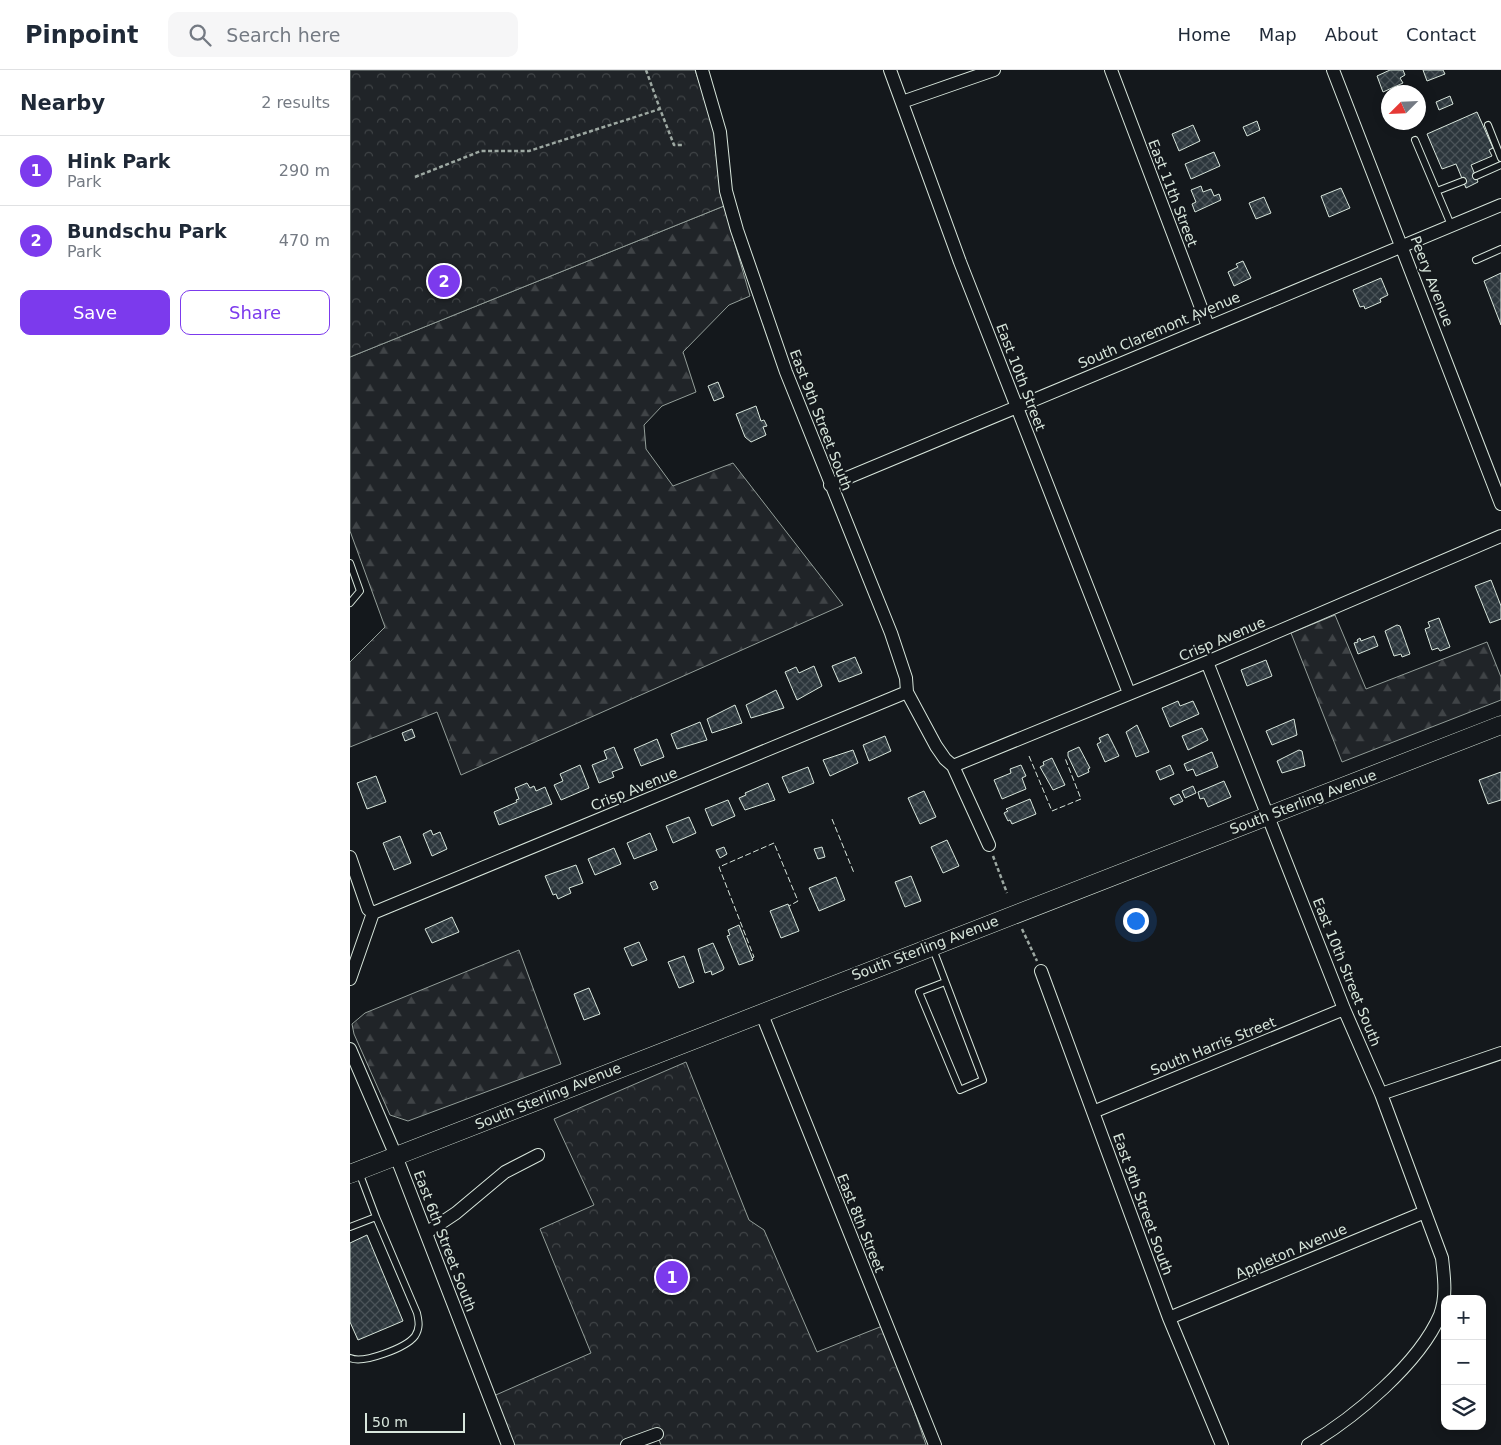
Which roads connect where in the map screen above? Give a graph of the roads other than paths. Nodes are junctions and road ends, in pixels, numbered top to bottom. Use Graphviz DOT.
graph roads {
  1 [pos="702,70"];
  2 [pos="890,70"];
  3 [pos="994,70"];
  4 [pos="1111,70"];
  5 [pos="1333,70"];
  6 [pos="902,102"];
  7 [pos="1488,125"];
  8 [pos="1415,140"];
  9 [pos="1501,158"];
  10 [pos="1501,165"];
  11 [pos="1476,176"];
  12 [pos="1463,181"];
  13 [pos="1437,191"];
  14 [pos="1501,205"];
  15 [pos="1451,225"];
  16 [pos="1402,245"];
  17 [pos="1501,249"];
  18 [pos="1476,260"];
  19 [pos="1208,326"];
  20 [pos="1017,406"];
  21 [pos="830,485"];
  22 [pos="1501,504"];
  23 [pos="1501,536"];
  24 [pos="350,563"];
  25 [pos="350,602"];
  26 [pos="1206,662"];
  27 [pos="907,692"];
  28 [pos="1129,694"];
  29 [pos="1501,725"];
  30 [pos="953,766"];
  31 [pos="1268,815"];
  32 [pos="989,845"];
  33 [pos="350,857"];
  34 [pos="373,914"];
  35 [pos="932,946"];
  36 [pos="1041,972"];
  37 [pos="350,979"];
  38 [pos="946,982"];
  39 [pos="1344,1009"];
  40 [pos="761,1012"];
  41 [pos="350,1049"];
  42 [pos="1501,1053"];
  43 [pos="1381,1094"];
  44 [pos="1094,1112"];
  45 [pos="538,1155"];
  46 [pos="396,1156"];
  47 [pos="354,1172"];
  48 [pos="1425,1212"];
  49 [pos="376,1217"];
  50 [pos="350,1227"];
  51 [pos="426,1233"];
  52 [pos="1169,1318"];
  53 [pos="350,1358"];
  54 [pos="657,1434"];
  55 [pos="508,1445"];
  56 [pos="628,1445"];
  57 [pos="934,1445"];
  58 [pos="1222,1445"];
  59 [pos="1308,1445"];
  1 -- 21 [label="street, East 9th Street South"];
  2 -- 6 [label="street, East 10th Street"];
  3 -- 6 [label="street"];
  4 -- 19 [label="street, East 11th Street"];
  5 -- 16 [label="street, Peery Avenue"];
  6 -- 20 [label="street, East 10th Street"];
  7 -- 9 [label="lane"];
  8 -- 13 [label="lane"];
  10 -- 11 [label="lane"];
  12 -- 13 [label="lane"];
  13 -- 15 [label="lane"];
  14 -- 15 [label="street, South Claremont Avenue"];
  15 -- 16 [label="street, South Claremont Avenue"];
  16 -- 19 [label="street, South Claremont Avenue"];
  16 -- 22 [label="street, Peery Avenue"];
  17 -- 18 [label="lane"];
  19 -- 20 [label="street, South Claremont Avenue"];
  20 -- 21 [label="street, South Claremont Avenue"];
  20 -- 28 [label="street, East 10th Street"];
  21 -- 27 [label="street, East 9th Street South"];
  23 -- 26 [label="street, Crisp Avenue"];
  24 -- 25 [label="lane"];
  26 -- 28 [label="street, Crisp Avenue"];
  26 -- 31 [label="street, East 10th Street South"];
  27 -- 30 [label="street, East 9th Street South"];
  27 -- 34 [label="street, Crisp Avenue"];
  28 -- 30 [label="street, Crisp Avenue"];
  29 -- 31 [label="main road, South Sterling Avenue"];
  30 -- 32 [label="street, East 9th Street South"];
  31 -- 35 [label="main road, South Sterling Avenue"];
  31 -- 39 [label="street, East 10th Street South"];
  33 -- 34 [label="street"];
  34 -- 37 [label="street"];
  35 -- 38 [label="lane"];
  35 -- 40 [label="main road, South Sterling Avenue"];
  36 -- 44 [label="street, East 9th Street South"];
  38 -- 38 [label="lane"];
  39 -- 43 [label="street, East 10th Street South"];
  39 -- 44 [label="street, South Harris Street"];
  40 -- 46 [label="main road, South Sterling Avenue"];
  40 -- 57 [label="street, East 8th Street"];
  41 -- 46 [label="street, East 6th Street South"];
  42 -- 43 [label="street"];
  43 -- 48 [label="street, East 10th Street South"];
  44 -- 52 [label="street, East 9th Street South"];
  45 -- 51 [label="street"];
  46 -- 47 [label="main road, South Sterling Avenue"];
  46 -- 51 [label="street, East 6th Street South"];
  47 -- 49 [label="lane"];
  48 -- 52 [label="street, Appleton Avenue"];
  48 -- 59 [label="street, East 10th Street South"];
  49 -- 50 [label="lane"];
  49 -- 53 [label="lane"];
  51 -- 55 [label="street, East 6th Street South"];
  52 -- 58 [label="street, East 9th Street South"];
  54 -- 56 [label="street"];
}
